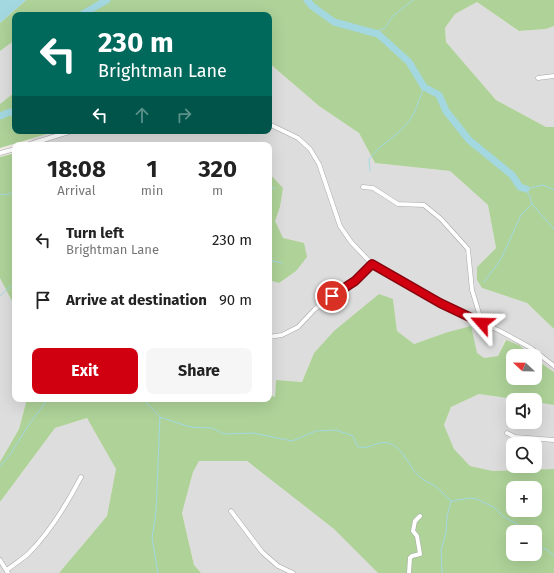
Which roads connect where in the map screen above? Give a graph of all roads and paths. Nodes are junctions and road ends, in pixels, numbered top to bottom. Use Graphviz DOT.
graph roads {
  1 [pos="554,76"];
  2 [pos="538,78"];
  3 [pos="272,125"];
  4 [pos="62,134"];
  5 [pos="37,142"];
  6 [pos="12,150"];
  7 [pos="0,153"];
  8 [pos="363,187"];
  9 [pos="372,264"];
  10 [pos="482,323"];
  11 [pos="272,337"];
  12 [pos="554,366"];
  13 [pos="507,433"];
  14 [pos="554,440"];
  15 [pos="81,477"];
  16 [pos="231,511"];
  17 [pos="420,516"];
  18 [pos="0,560"];
  19 [pos="7,571"];
  20 [pos="293,573"];
  21 [pos="409,573"];
  1 -- 2 [label="street"];
  3 -- 9 [label="street"];
  4 -- 5 [label="street"];
  6 -- 7 [label="street"];
  8 -- 10 [label="street"];
  9 -- 10 [label="street"];
  9 -- 11 [label="street"];
  10 -- 12 [label="street"];
  13 -- 14 [label="street"];
  15 -- 19 [label="street"];
  16 -- 20 [label="street"];
  17 -- 21 [label="street"];
  18 -- 19 [label="street"];
}
